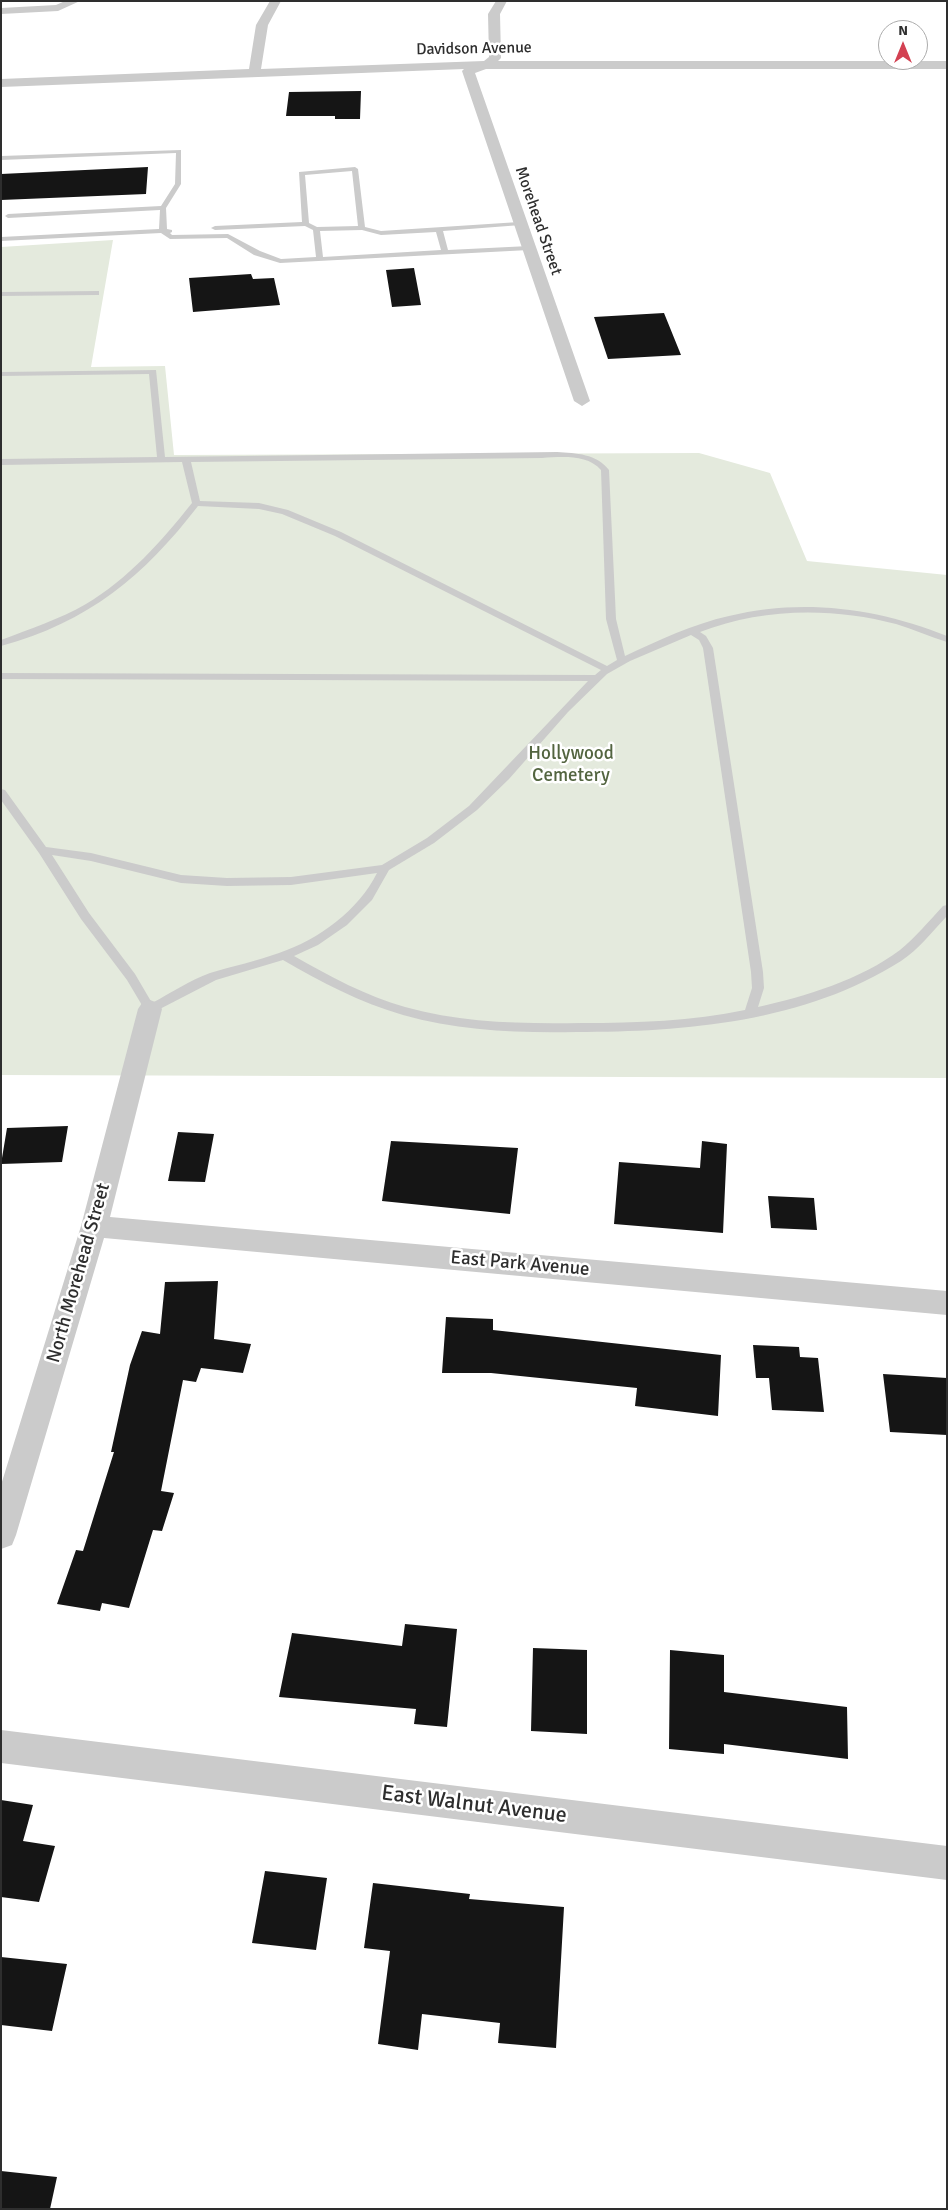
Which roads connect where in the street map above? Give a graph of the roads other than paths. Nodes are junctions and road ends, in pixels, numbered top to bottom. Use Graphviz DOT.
graph roads {
  1 [pos="75,1"];
  2 [pos="276,1"];
  3 [pos="502,1"];
  4 [pos="1,11"];
  5 [pos="488,64"];
  6 [pos="947,65"];
  7 [pos="254,72"];
  8 [pos="1,83"];
  9 [pos="1,158"];
  10 [pos="164,208"];
  11 [pos="8,216"];
  12 [pos="306,224"];
  13 [pos="519,224"];
  14 [pos="362,228"];
  15 [pos="439,228"];
  16 [pos="316,229"];
  17 [pos="163,231"];
  18 [pos="1,239"];
  19 [pos="529,248"];
  20 [pos="445,252"];
  21 [pos="320,259"];
  22 [pos="96,292"];
  23 [pos="1,294"];
  24 [pos="1,374"];
  25 [pos="582,401"];
  26 [pos="161,460"];
  27 [pos="186,461"];
  28 [pos="1,462"];
  29 [pos="196,503"];
  30 [pos="692,631"];
  31 [pos="947,639"];
  32 [pos="1,643"];
  33 [pos="622,661"];
  34 [pos="606,669"];
  35 [pos="1,676"];
  36 [pos="597,678"];
  37 [pos="1,792"];
  38 [pos="43,850"];
  39 [pos="385,868"];
  40 [pos="947,909"];
  41 [pos="284,956"];
  42 [pos="150,1010"];
  43 [pos="750,1014"];
  44 [pos="94,1226"];
  45 [pos="947,1302"];
  46 [pos="1,1535"];
  47 [pos="1,1746"];
  48 [pos="947,1863"];
  1 -- 4 [label="street"];
  2 -- 7 [label="street"];
  3 -- 5 [label="street"];
  5 -- 6 [label="street, Davidson Avenue"];
  5 -- 7 [label="street, Davidson Avenue"];
  5 -- 13 [label="street, Morehead Street"];
  7 -- 8 [label="street, Davidson Avenue"];
  9 -- 10 [label="lane"];
  10 -- 11 [label="lane"];
  10 -- 17 [label="lane"];
  12 -- 14 [label="lane"];
  12 -- 16 [label="lane"];
  12 -- 17 [label="lane"];
  13 -- 15 [label="lane"];
  13 -- 19 [label="street, Morehead Street"];
  14 -- 15 [label="lane"];
  14 -- 16 [label="lane"];
  15 -- 20 [label="lane"];
  16 -- 21 [label="lane"];
  17 -- 18 [label="lane"];
  17 -- 21 [label="lane"];
  19 -- 20 [label="lane"];
  19 -- 25 [label="street, Morehead Street"];
  20 -- 21 [label="lane"];
  22 -- 23 [label="lane"];
  24 -- 26 [label="lane"];
  26 -- 27 [label="lane"];
  26 -- 28 [label="lane"];
  27 -- 29 [label="lane"];
  27 -- 33 [label="lane"];
  29 -- 32 [label="lane"];
  29 -- 34 [label="lane"];
  30 -- 31 [label="lane"];
  30 -- 33 [label="lane"];
  30 -- 43 [label="lane"];
  33 -- 34 [label="lane"];
  34 -- 36 [label="lane"];
  35 -- 36 [label="lane"];
  36 -- 39 [label="lane"];
  37 -- 38 [label="lane"];
  38 -- 39 [label="lane"];
  38 -- 42 [label="lane"];
  39 -- 41 [label="lane"];
  40 -- 43 [label="lane"];
  41 -- 42 [label="lane"];
  41 -- 43 [label="lane"];
  42 -- 44 [label="street, North Morehead Street"];
  44 -- 45 [label="street, East Park Avenue"];
  44 -- 46 [label="street, North Morehead Street"];
  47 -- 48 [label="street, East Walnut Avenue"];
}
